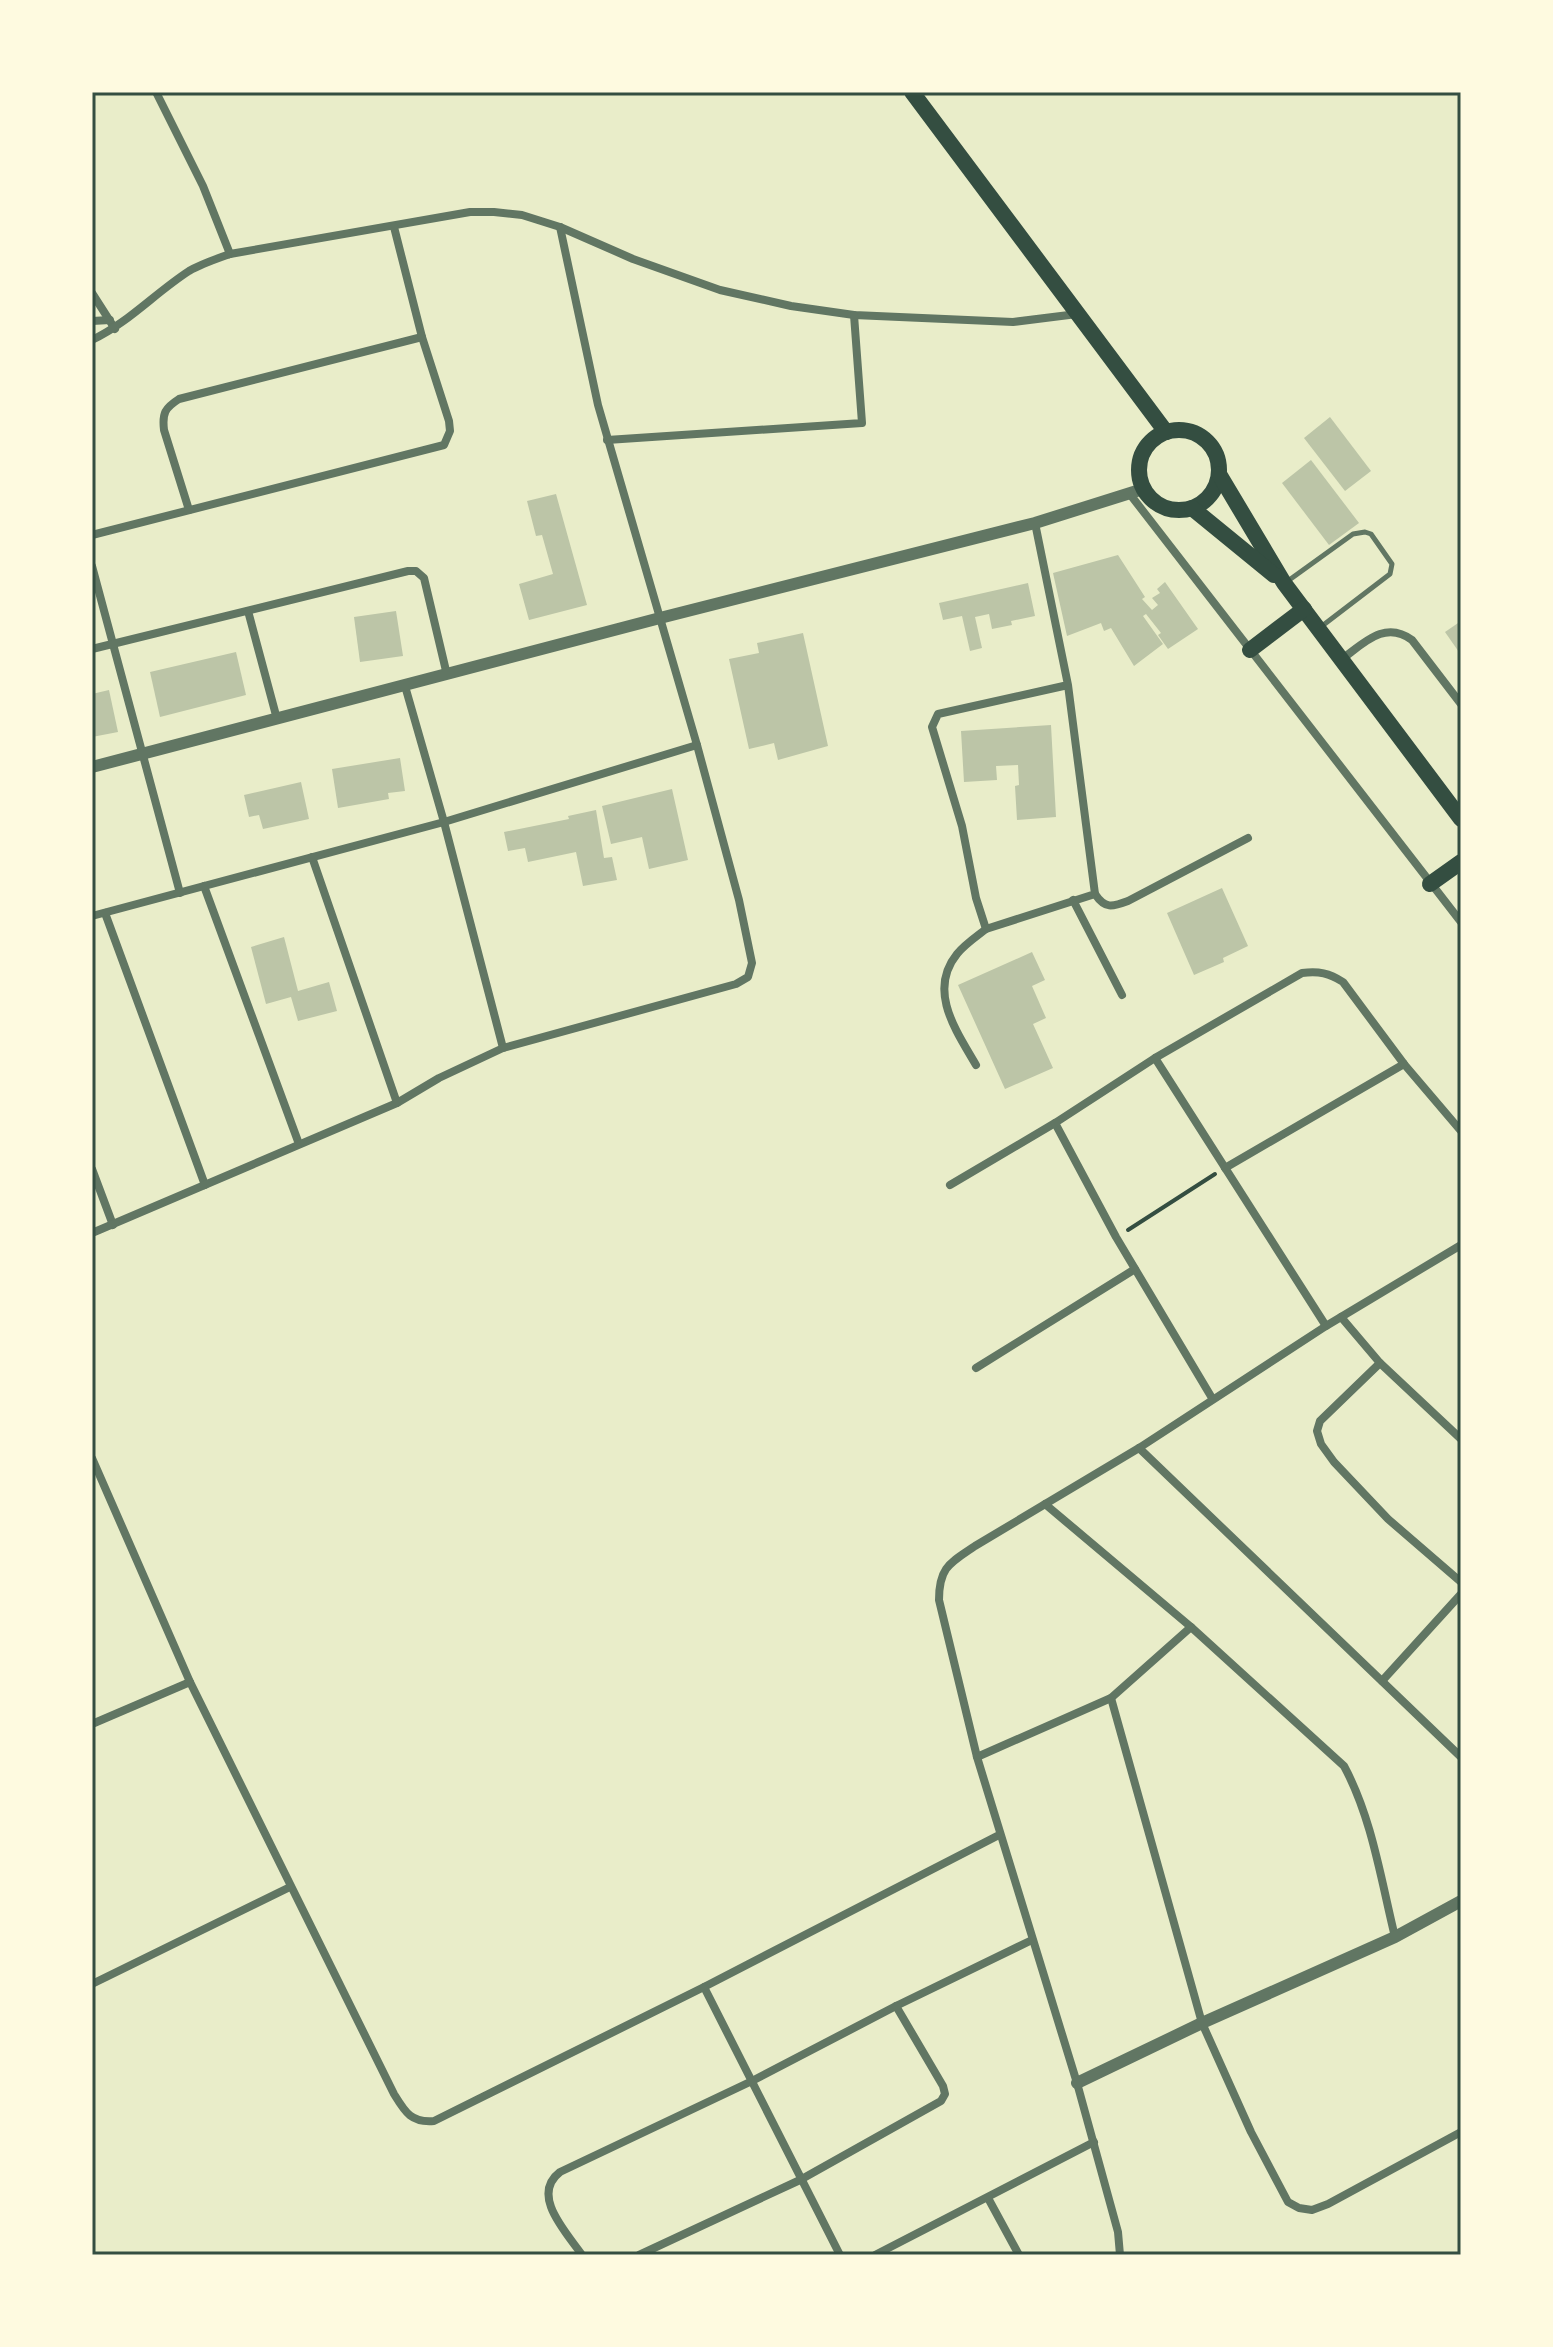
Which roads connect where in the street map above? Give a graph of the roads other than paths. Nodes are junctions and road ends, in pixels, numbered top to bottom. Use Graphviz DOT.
graph roads {
  1 [pos="156,92"];
  2 [pos="917,93"];
  3 [pos="394,227"];
  4 [pos="560,227"];
  5 [pos="230,254"];
  6 [pos="92,293"];
  7 [pos="1078,314"];
  8 [pos="854,315"];
  9 [pos="110,320"];
  10 [pos="92,321"];
  11 [pos="115,329"];
  12 [pos="422,337"];
  13 [pos="92,340"];
  14 [pos="1166,432"];
  15 [pos="607,440"];
  16 [pos="1219,474"];
  17 [pos="1136,491"];
  18 [pos="1192,508"];
  19 [pos="189,510"];
  20 [pos="1035,523"];
  21 [pos="92,535"];
  22 [pos="92,566"];
  23 [pos="1284,583"];
  24 [pos="1304,609"];
  25 [pos="248,611"];
  26 [pos="660,618"];
  27 [pos="1319,628"];
  28 [pos="111,644"];
  29 [pos="92,649"];
  30 [pos="1250,650"];
  31 [pos="1342,659"];
  32 [pos="447,675"];
  33 [pos="1068,685"];
  34 [pos="405,686"];
  35 [pos="1461,704"];
  36 [pos="277,719"];
  37 [pos="697,745"];
  38 [pos="141,754"];
  39 [pos="92,767"];
  40 [pos="1461,819"];
  41 [pos="444,822"];
  42 [pos="1248,838"];
  43 [pos="312,857"];
  44 [pos="1461,862"];
  45 [pos="1430,884"];
  46 [pos="204,886"];
  47 [pos="180,893"];
  48 [pos="1095,894"];
  49 [pos="1073,900"];
  50 [pos="105,913"];
  51 [pos="92,916"];
  52 [pos="1461,922"];
  53 [pos="986,929"];
  54 [pos="1122,995"];
  55 [pos="503,1048"];
  56 [pos="1155,1058"];
  57 [pos="1404,1064"];
  58 [pos="976,1065"];
  59 [pos="397,1103"];
  60 [pos="1055,1123"];
  61 [pos="1461,1131"];
  62 [pos="299,1144"];
  63 [pos="1225,1168"];
  64 [pos="92,1169"];
  65 [pos="205,1185"];
  66 [pos="950,1185"];
  67 [pos="113,1225"];
  68 [pos="92,1233"];
  69 [pos="1461,1245"];
  70 [pos="1135,1269"];
  71 [pos="1341,1317"];
  72 [pos="1326,1326"];
  73 [pos="1380,1363"];
  74 [pos="976,1368"];
  75 [pos="1212,1398"];
  76 [pos="1461,1439"];
  77 [pos="1139,1448"];
  78 [pos="92,1458"];
  79 [pos="1045,1504"];
  80 [pos="1461,1582"];
  81 [pos="1461,1594"];
  82 [pos="1191,1627"];
  83 [pos="1382,1681"];
  84 [pos="190,1682"];
  85 [pos="1111,1698"];
  86 [pos="92,1724"];
  87 [pos="977,1757"];
  88 [pos="1461,1757"];
  89 [pos="999,1835"];
  90 [pos="290,1887"];
  91 [pos="1461,1901"];
  92 [pos="1395,1937"];
  93 [pos="1032,1940"];
  94 [pos="92,1984"];
  95 [pos="704,1987"];
  96 [pos="896,2006"];
  97 [pos="1202,2023"];
  98 [pos="752,2081"];
  99 [pos="1077,2083"];
  100 [pos="1461,2132"];
  101 [pos="1094,2142"];
  102 [pos="800,2180"];
  103 [pos="988,2198"];
  104 [pos="582,2255"];
  105 [pos="639,2255"];
  106 [pos="840,2255"];
  107 [pos="875,2255"];
  108 [pos="1019,2255"];
  109 [pos="1120,2255"];
  1 -- 5 [label="street"];
  2 -- 7 [label="main road"];
  3 -- 4 [label="street"];
  3 -- 5 [label="street"];
  3 -- 12 [label="street"];
  4 -- 8 [label="street"];
  4 -- 15 [label="street"];
  5 -- 11 [label="street"];
  6 -- 9 [label="street"];
  7 -- 8 [label="street"];
  7 -- 14 [label="main road"];
  8 -- 15 [label="street"];
  9 -- 10 [label="street"];
  9 -- 11 [label="street"];
  11 -- 13 [label="street"];
  12 -- 19 [label="street"];
  12 -- 19 [label="street"];
  14 -- 16 [label="main road"];
  14 -- 17 [label="main road"];
  15 -- 26 [label="street"];
  16 -- 18 [label="main road"];
  16 -- 23 [label="main road"];
  17 -- 18 [label="main road"];
  17 -- 20 [label="street"];
  17 -- 30 [label="street"];
  18 -- 23 [label="main road"];
  19 -- 21 [label="street"];
  20 -- 26 [label="street"];
  20 -- 33 [label="street"];
  22 -- 28 [label="street"];
  23 -- 24 [label="main road"];
  23 -- 27 [label="lane"];
  24 -- 27 [label="main road"];
  24 -- 30 [label="main road"];
  25 -- 28 [label="street"];
  25 -- 32 [label="street"];
  25 -- 36 [label="street"];
  26 -- 32 [label="street"];
  26 -- 37 [label="street"];
  27 -- 31 [label="main road"];
  28 -- 29 [label="street"];
  28 -- 38 [label="street"];
  30 -- 45 [label="street"];
  31 -- 35 [label="street"];
  31 -- 40 [label="main road"];
  32 -- 34 [label="street"];
  33 -- 48 [label="street"];
  33 -- 53 [label="street"];
  34 -- 36 [label="street"];
  34 -- 41 [label="street"];
  36 -- 38 [label="street"];
  37 -- 41 [label="street"];
  37 -- 55 [label="street"];
  38 -- 39 [label="street"];
  38 -- 47 [label="street"];
  41 -- 43 [label="street"];
  41 -- 55 [label="street"];
  42 -- 48 [label="street"];
  43 -- 46 [label="street"];
  43 -- 59 [label="street"];
  44 -- 45 [label="main road"];
  45 -- 52 [label="street"];
  46 -- 47 [label="street"];
  46 -- 62 [label="street"];
  47 -- 50 [label="street"];
  48 -- 49 [label="street"];
  49 -- 53 [label="street"];
  49 -- 54 [label="street"];
  50 -- 51 [label="street"];
  50 -- 65 [label="street"];
  53 -- 58 [label="street"];
  55 -- 59 [label="street"];
  56 -- 57 [label="street"];
  56 -- 60 [label="street"];
  56 -- 63 [label="street"];
  57 -- 61 [label="street"];
  57 -- 63 [label="street"];
  59 -- 62 [label="street"];
  60 -- 66 [label="street"];
  60 -- 70 [label="street"];
  62 -- 65 [label="street"];
  63 -- 72 [label="street"];
  64 -- 67 [label="street"];
  65 -- 67 [label="street"];
  67 -- 68 [label="street"];
  69 -- 71 [label="street"];
  70 -- 74 [label="street"];
  70 -- 75 [label="street"];
  71 -- 72 [label="street"];
  71 -- 73 [label="street"];
  72 -- 75 [label="street"];
  73 -- 76 [label="street"];
  73 -- 80 [label="street"];
  75 -- 77 [label="street"];
  77 -- 79 [label="street"];
  77 -- 83 [label="street"];
  78 -- 84 [label="street"];
  79 -- 82 [label="street"];
  79 -- 87 [label="street"];
  81 -- 83 [label="street"];
  82 -- 85 [label="street"];
  82 -- 92 [label="street"];
  83 -- 88 [label="street"];
  84 -- 86 [label="street"];
  84 -- 90 [label="street"];
  85 -- 87 [label="street"];
  85 -- 97 [label="street"];
  87 -- 89 [label="street"];
  89 -- 93 [label="street"];
  89 -- 95 [label="street"];
  90 -- 94 [label="street"];
  90 -- 95 [label="street"];
  91 -- 92 [label="street"];
  92 -- 97 [label="street"];
  93 -- 96 [label="street"];
  93 -- 99 [label="street"];
  95 -- 98 [label="street"];
  96 -- 98 [label="street"];
  96 -- 102 [label="street"];
  97 -- 99 [label="street"];
  97 -- 100 [label="street"];
  98 -- 102 [label="street"];
  98 -- 104 [label="street"];
  99 -- 101 [label="street"];
  101 -- 103 [label="street"];
  101 -- 109 [label="street"];
  102 -- 105 [label="street"];
  102 -- 106 [label="street"];
  103 -- 107 [label="street"];
  103 -- 108 [label="street"];
}
